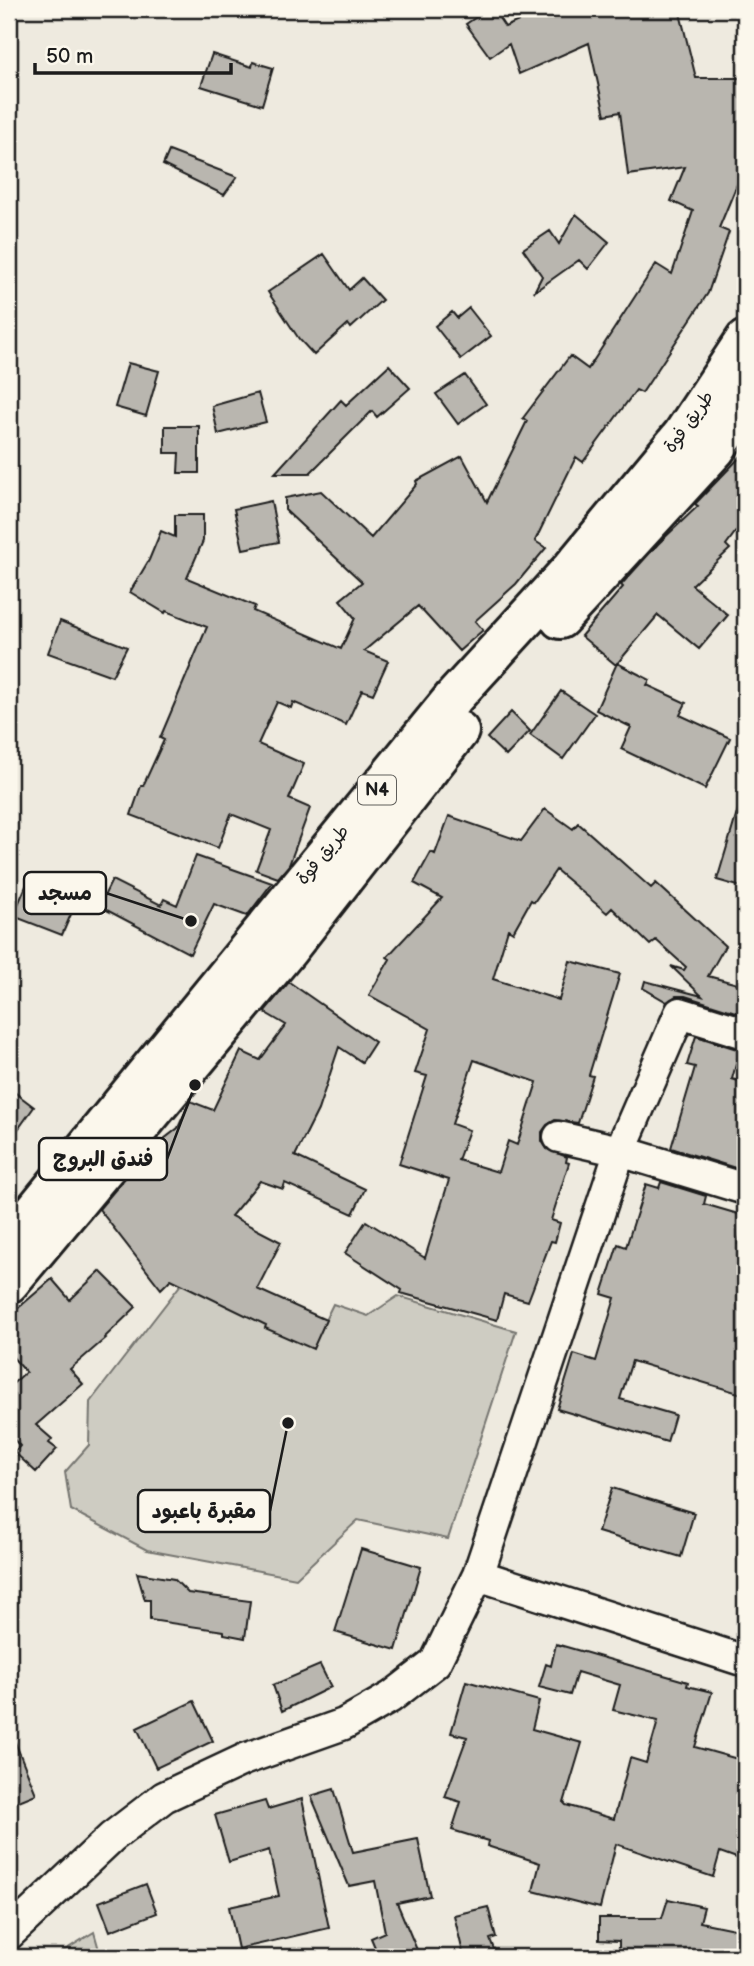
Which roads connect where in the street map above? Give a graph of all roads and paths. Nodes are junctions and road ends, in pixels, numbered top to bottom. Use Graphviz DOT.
graph roads {
  1 [pos="745,340"];
  2 [pos="745,406"];
  3 [pos="699,442"];
  4 [pos="745,1033"];
  5 [pos="559,1137"];
  6 [pos="620,1151"];
  7 [pos="745,1189"];
  8 [pos="9,1242"];
  9 [pos="9,1283"];
  10 [pos="478,1575"];
  11 [pos="745,1661"];
  12 [pos="9,1934"];
  1 -- 3 [label="highway, طريق فوة / N4"];
  2 -- 3 [label="highway, طريق فوة / N4"];
  3 -- 8 [label="highway, طريق فوة / N4"];
  3 -- 9 [label="highway, طريق فوة / N4"];
  4 -- 6 [label="street"];
  5 -- 6 [label="street"];
  6 -- 7 [label="street"];
  6 -- 10 [label="street"];
  10 -- 11 [label="street"];
  10 -- 12 [label="street"];
}
